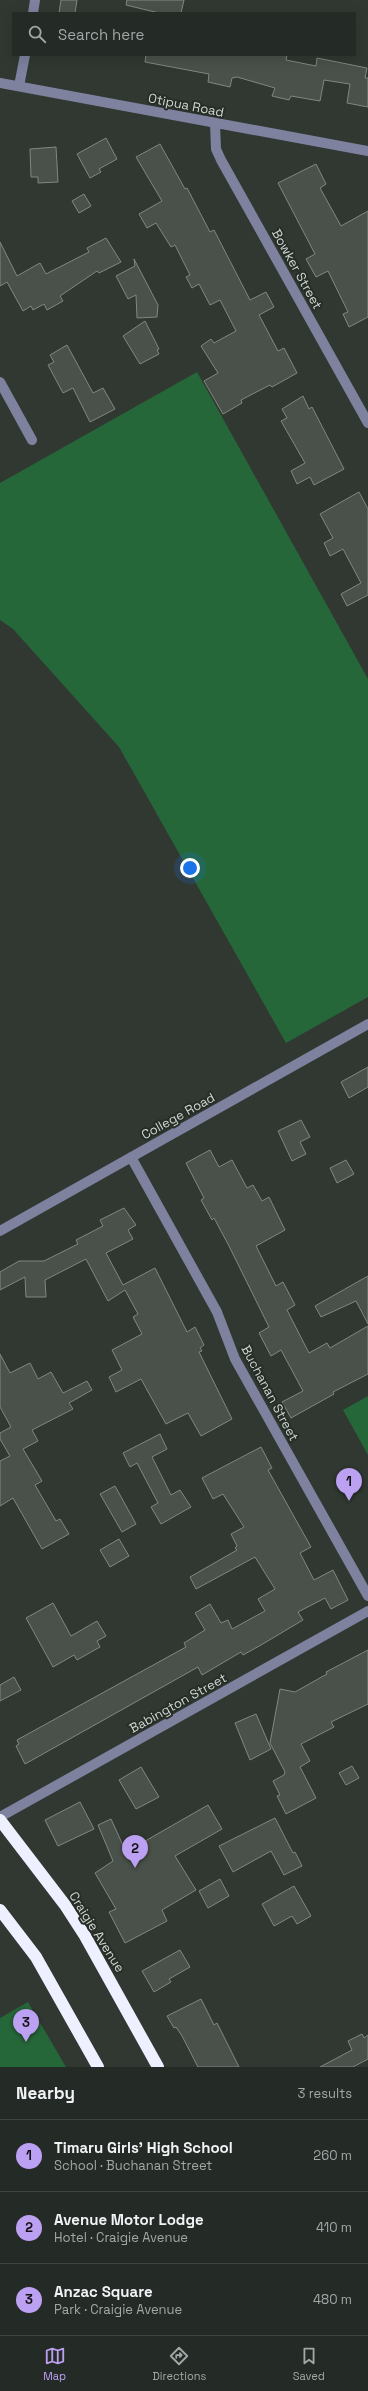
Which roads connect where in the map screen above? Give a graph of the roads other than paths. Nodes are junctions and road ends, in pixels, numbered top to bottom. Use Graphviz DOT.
graph roads {
  1 [pos="35,0"];
  2 [pos="32,12"];
  3 [pos="25,56"];
  4 [pos="0,83"];
  5 [pos="19,86"];
  6 [pos="215,124"];
  7 [pos="368,151"];
  8 [pos="0,382"];
  9 [pos="368,422"];
  10 [pos="32,440"];
  11 [pos="368,1024"];
  12 [pos="131,1157"];
  13 [pos="0,1231"];
  14 [pos="368,1596"];
  15 [pos="368,1611"];
  16 [pos="0,1818"];
  17 [pos="0,1910"];
  18 [pos="98,2067"];
  19 [pos="158,2067"];
  1 -- 2 [label="street"];
  3 -- 5 [label="street"];
  4 -- 5 [label="street, Otipua Road"];
  5 -- 6 [label="street, Otipua Road"];
  6 -- 7 [label="street, Otipua Road"];
  6 -- 9 [label="street, Bowker Street"];
  8 -- 10 [label="street"];
  11 -- 12 [label="street, College Road"];
  12 -- 13 [label="street, College Road"];
  12 -- 14 [label="street, Buchanan Street"];
  15 -- 16 [label="street, Babington Street"];
  16 -- 19 [label="highway, Craigie Avenue"];
  17 -- 18 [label="highway"];
}
